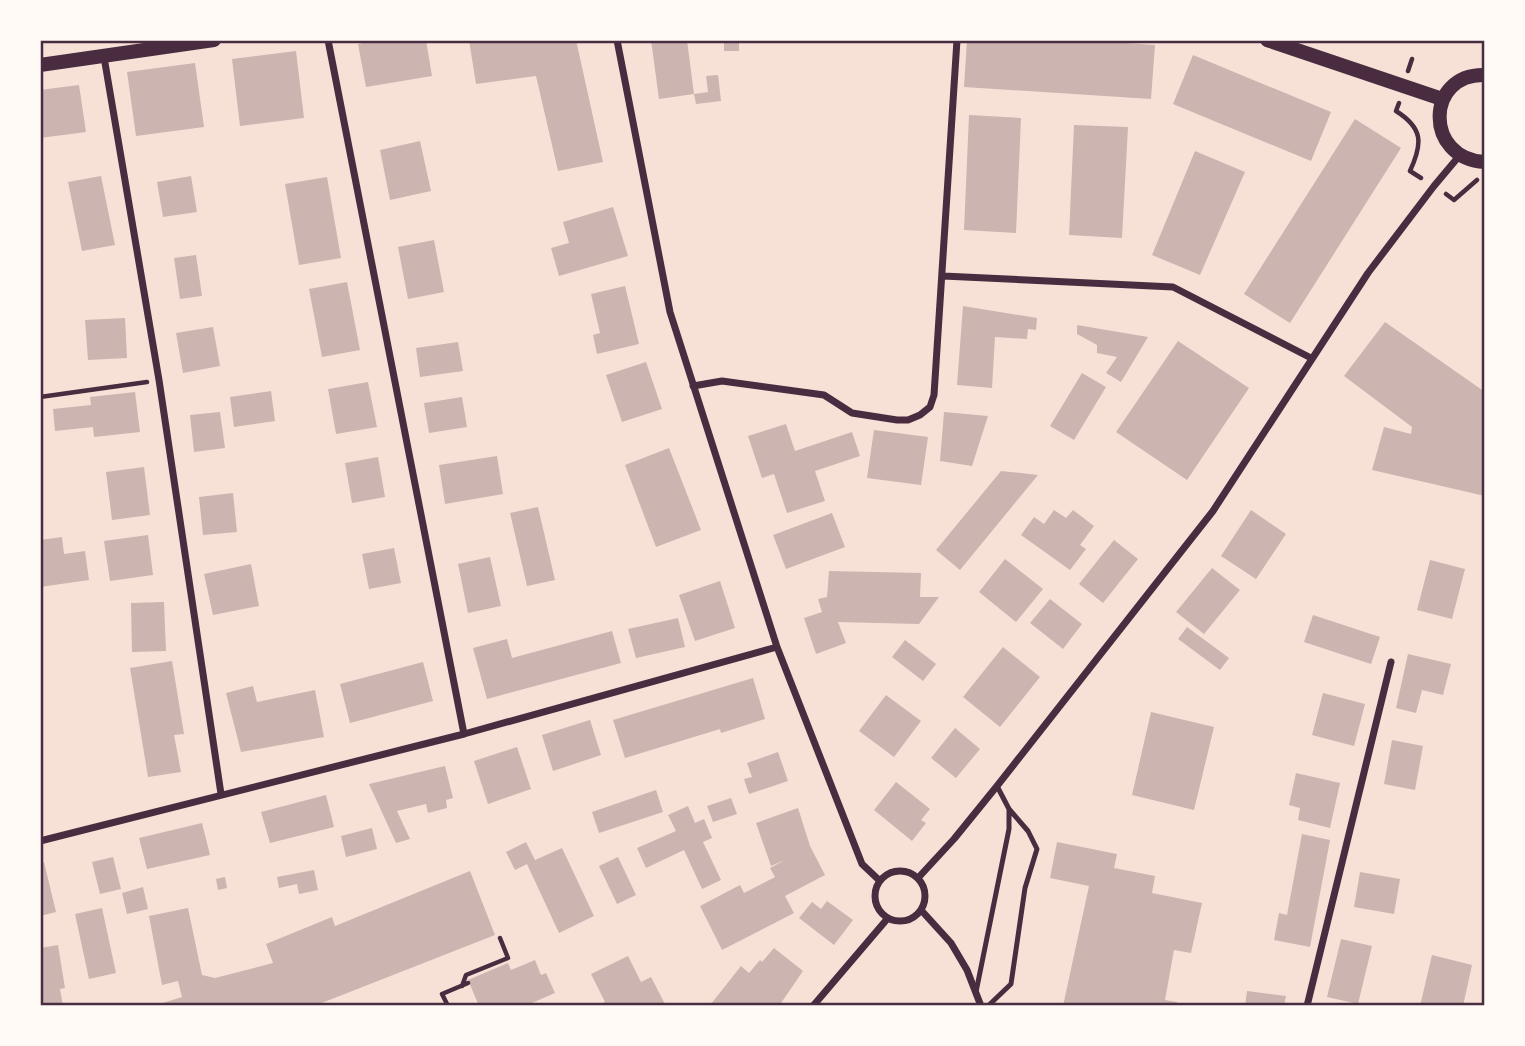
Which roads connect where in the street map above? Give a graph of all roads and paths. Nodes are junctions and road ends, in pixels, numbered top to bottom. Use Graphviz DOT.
graph roads {
  1 [pos="215,40"];
  2 [pos="328,40"];
  3 [pos="617,40"];
  4 [pos="957,40"];
  5 [pos="1268,40"];
  6 [pos="104,57"];
  7 [pos="40,65"];
  8 [pos="1485,75"];
  9 [pos="1442,99"];
  10 [pos="1460,155"];
  11 [pos="1485,162"];
  12 [pos="943,276"];
  13 [pos="1311,358"];
  14 [pos="159,380"];
  15 [pos="693,386"];
  16 [pos="40,397"];
  17 [pos="777,647"];
  18 [pos="1391,662"];
  19 [pos="464,734"];
  20 [pos="997,786"];
  21 [pos="221,794"];
  22 [pos="1009,809"];
  23 [pos="40,841"];
  24 [pos="918,878"];
  25 [pos="880,881"];
  26 [pos="921,910"];
  27 [pos="888,918"];
  28 [pos="500,938"];
  29 [pos="976,992"];
  30 [pos="447,1006"];
  31 [pos="813,1006"];
  32 [pos="981,1006"];
  33 [pos="988,1006"];
  34 [pos="1307,1006"];
  1 -- 6 [label="main road"];
  2 -- 19 [label="street"];
  3 -- 15 [label="street"];
  4 -- 12 [label="street"];
  5 -- 9 [label="main road"];
  6 -- 7 [label="main road"];
  6 -- 14 [label="street"];
  8 -- 9 [label="main road"];
  9 -- 10 [label="main road"];
  10 -- 11 [label="main road"];
  10 -- 13 [label="street"];
  12 -- 13 [label="street"];
  12 -- 15 [label="street"];
  13 -- 20 [label="street"];
  14 -- 16 [label="path"];
  14 -- 21 [label="street"];
  15 -- 17 [label="street"];
  17 -- 19 [label="street"];
  17 -- 25 [label="street"];
  18 -- 34 [label="street"];
  19 -- 21 [label="street"];
  20 -- 22 [label="lane"];
  20 -- 24 [label="street"];
  21 -- 23 [label="street"];
  22 -- 29 [label="lane"];
  22 -- 33 [label="lane"];
  24 -- 25 [label="street"];
  24 -- 26 [label="street"];
  25 -- 27 [label="street"];
  26 -- 27 [label="street"];
  26 -- 29 [label="street"];
  27 -- 31 [label="street"];
  28 -- 30 [label="path"];
  29 -- 32 [label="street"];
}
